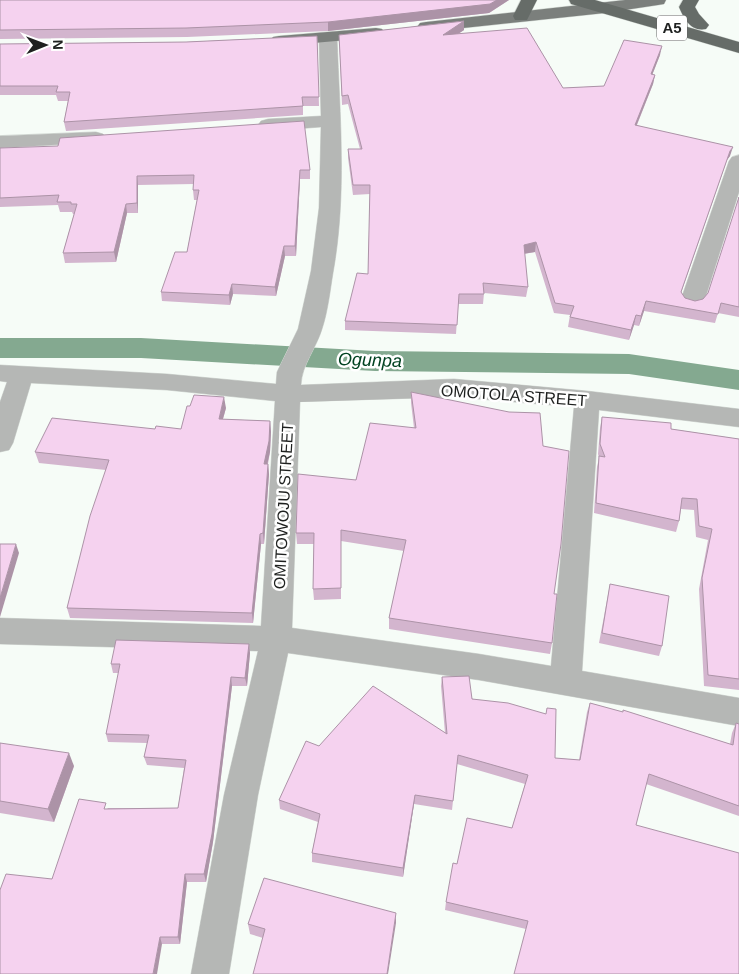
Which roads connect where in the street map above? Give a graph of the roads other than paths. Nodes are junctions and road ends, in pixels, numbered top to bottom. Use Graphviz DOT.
graph roads {
  1 [pos="529,0"];
  2 [pos="576,0"];
  3 [pos="658,0"];
  4 [pos="691,0"];
  5 [pos="609,4"];
  6 [pos="631,5"];
  7 [pos="521,16"];
  8 [pos="700,25"];
  9 [pos="739,36"];
  10 [pos="328,38"];
  11 [pos="264,42"];
  12 [pos="739,48"];
  13 [pos="331,121"];
  14 [pos="254,126"];
  15 [pos="118,136"];
  16 [pos="0,142"];
  17 [pos="739,162"];
  18 [pos="692,302"];
  19 [pos="11,373"];
  20 [pos="289,383"];
  21 [pos="587,400"];
  22 [pos="739,418"];
  23 [pos="0,443"];
  24 [pos="0,631"];
  25 [pos="276,639"];
  26 [pos="565,682"];
  27 [pos="739,712"];
  28 [pos="210,974"];
  1 -- 7 [label="highway"];
  2 -- 5 [label="highway, A5"];
  3 -- 6 [label="main road"];
  4 -- 8 [label="highway"];
  5 -- 6 [label="main road"];
  5 -- 7 [label="main road"];
  5 -- 12 [label="highway, A5"];
  6 -- 8 [label="highway, A5"];
  7 -- 10 [label="main road"];
  8 -- 9 [label="highway, A5"];
  10 -- 11 [label="main road"];
  10 -- 13 [label="street, OMITOWOJU STREET"];
  13 -- 14 [label="street"];
  13 -- 20 [label="street, OMITOWOJU STREET"];
  15 -- 16 [label="street"];
  17 -- 18 [label="street"];
  19 -- 20 [label="street, OMOTOLA STREET"];
  19 -- 23 [label="street"];
  20 -- 21 [label="street, OMOTOLA STREET"];
  20 -- 25 [label="street, OMITOWOJU STREET"];
  21 -- 22 [label="street, OMOTOLA STREET"];
  21 -- 26 [label="street"];
  24 -- 25 [label="street"];
  25 -- 26 [label="street"];
  25 -- 28 [label="street, OMITOWOJU STREET"];
  26 -- 27 [label="street"];
}
